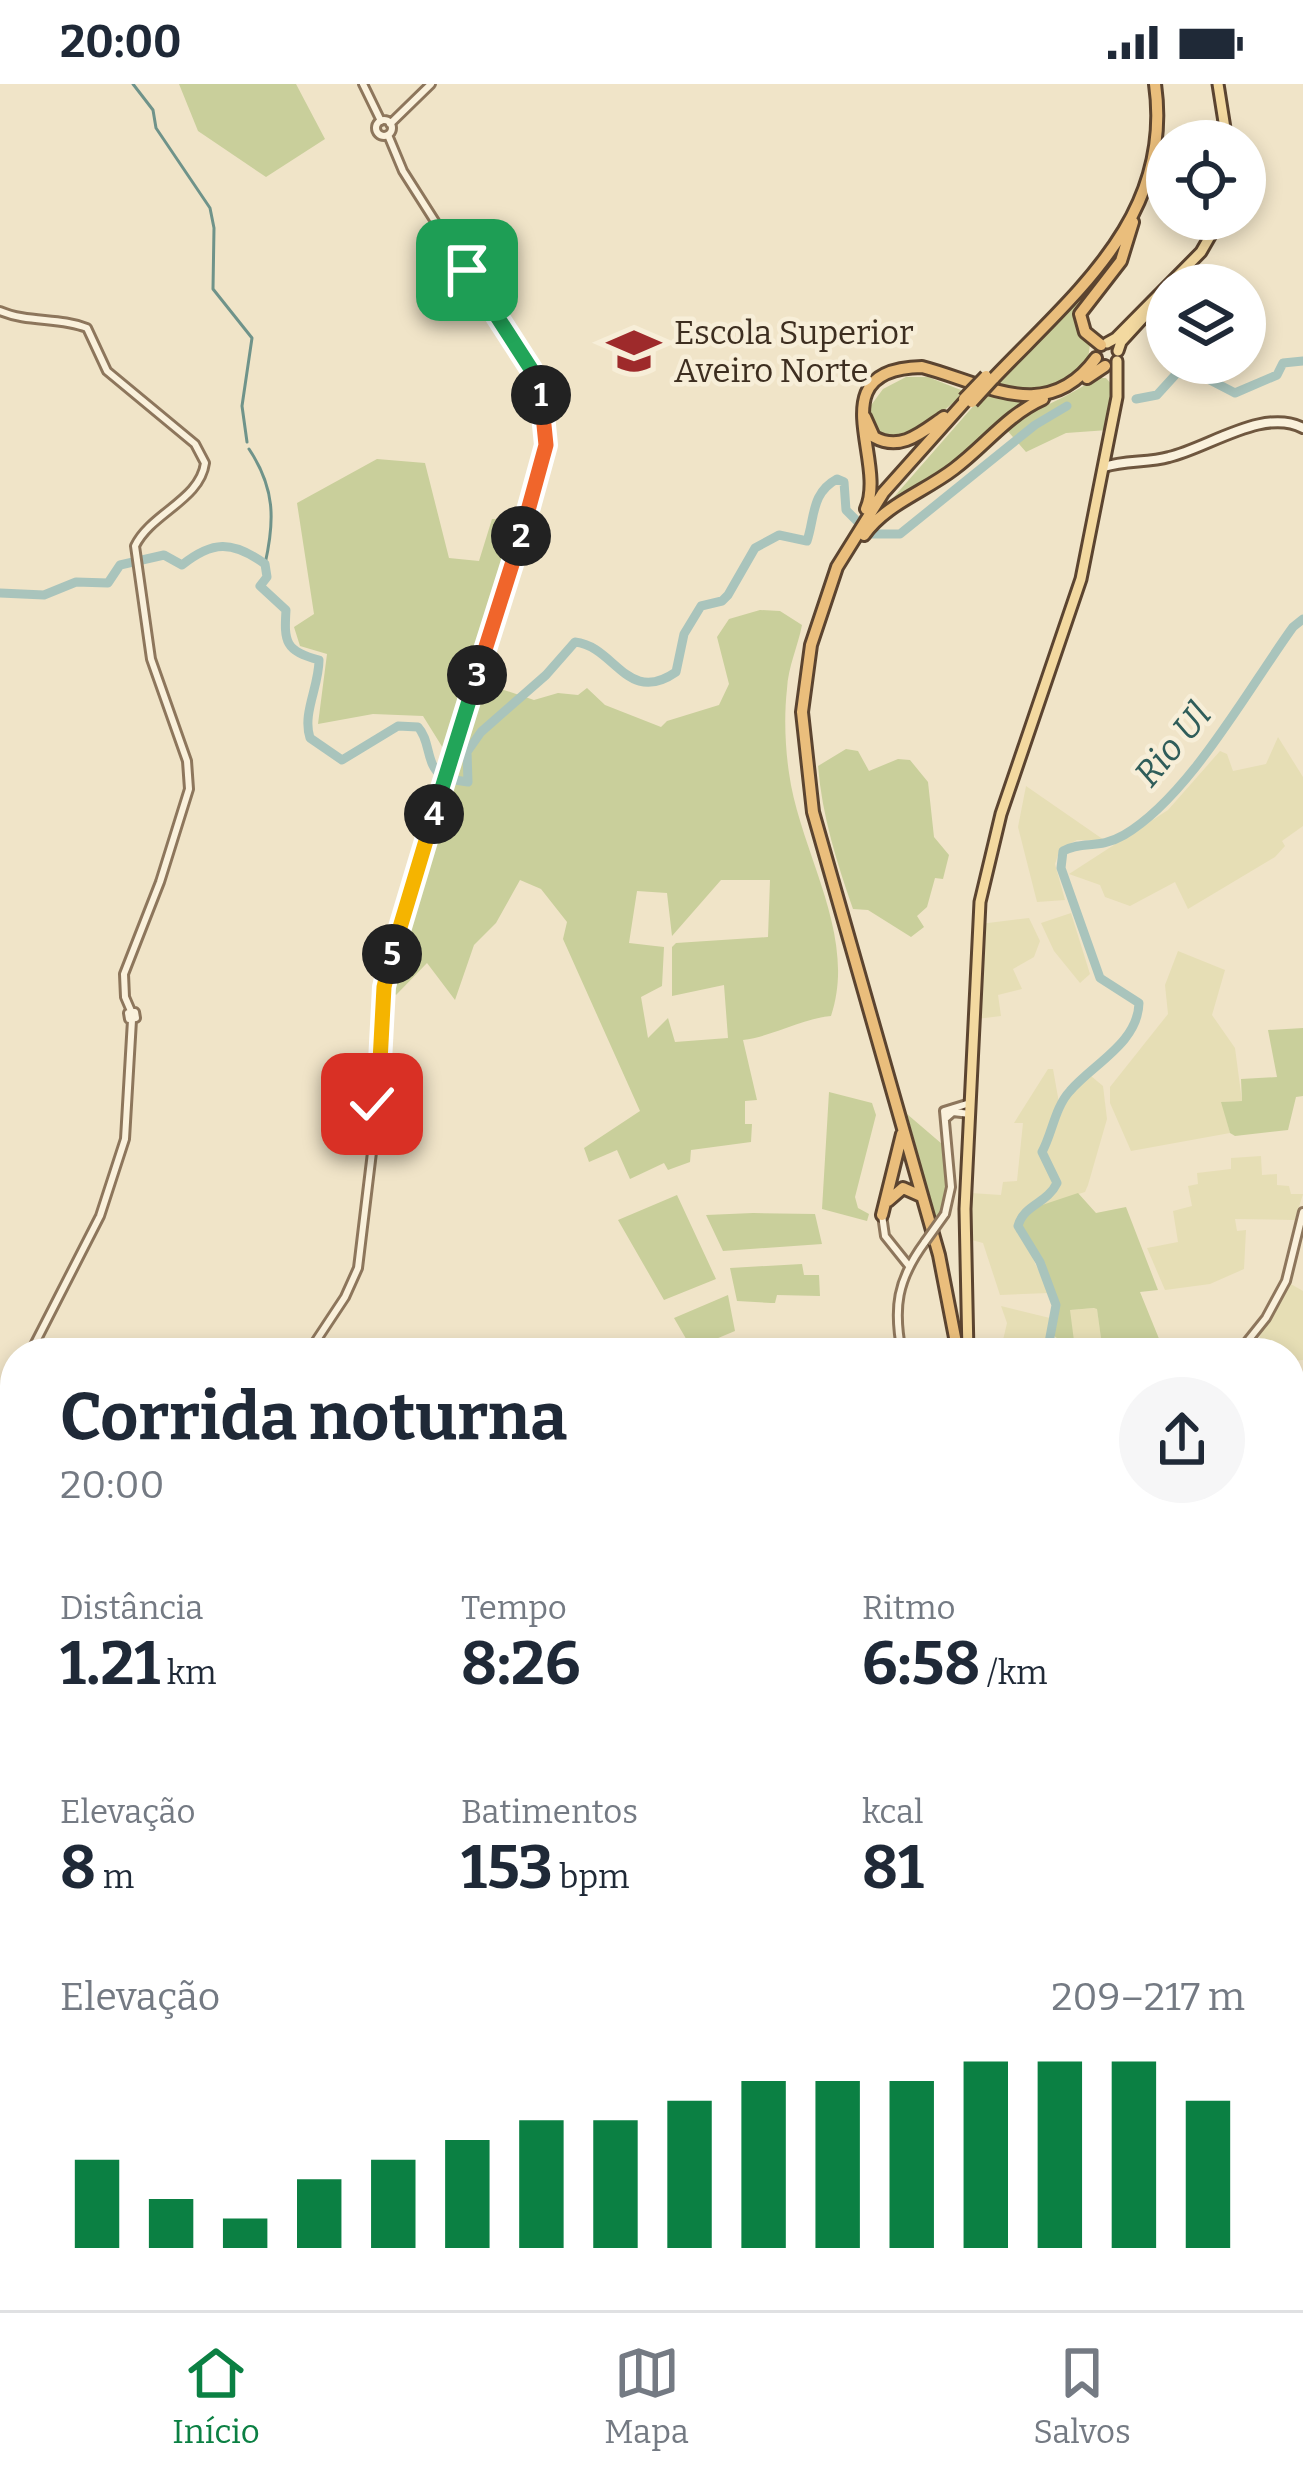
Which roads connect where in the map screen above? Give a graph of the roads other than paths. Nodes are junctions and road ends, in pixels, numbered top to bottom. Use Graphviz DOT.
graph roads {
  1 [pos="363,84"];
  2 [pos="431,84"];
  3 [pos="1152,84"];
  4 [pos="1218,84"];
  5 [pos="1222,120"];
  6 [pos="385,122"];
  7 [pos="388,135"];
  8 [pos="1130,219"];
  9 [pos="1146,307"];
  10 [pos="0,311"];
  11 [pos="1146,315"];
  12 [pos="1104,344"];
  13 [pos="1109,360"];
  14 [pos="989,378"];
  15 [pos="1045,398"];
  16 [pos="968,400"];
  17 [pos="1303,428"];
  18 [pos="1108,450"];
  19 [pos="1126,462"];
  20 [pos="1104,466"];
  21 [pos="867,520"];
  22 [pos="857,535"];
  23 [pos="970,1108"];
  24 [pos="902,1124"];
  25 [pos="923,1198"];
  26 [pos="1303,1212"];
  27 [pos="882,1215"];
  28 [pos="898,1253"];
  29 [pos="914,1257"];
  30 [pos="909,1266"];
  31 [pos="38,1338"];
  32 [pos="318,1338"];
  33 [pos="900,1338"];
  34 [pos="959,1338"];
  35 [pos="959,1338"];
  36 [pos="963,1338"];
  37 [pos="1250,1338"];
  1 -- 6 [label="street"];
  2 -- 6 [label="street"];
  3 -- 8 [label="highway"];
  4 -- 5 [label="main road"];
  6 -- 7 [label="street"];
  6 -- 7 [label="street"];
  7 -- 32 [label="street"];
  8 -- 12 [label="highway"];
  8 -- 14 [label="highway"];
  8 -- 14 [label="highway"];
  9 -- 12 [label="main road"];
  10 -- 31 [label="street"];
  11 -- 13 [label="main road"];
  12 -- 13 [label="main road"];
  12 -- 13 [label="main road"];
  13 -- 15 [label="highway"];
  13 -- 18 [label="main road"];
  13 -- 21 [label="highway"];
  14 -- 16 [label="highway, bridge"];
  15 -- 16 [label="highway"];
  15 -- 21 [label="highway"];
  16 -- 21 [label="highway"];
  17 -- 19 [label="main road"];
  18 -- 19 [label="main road"];
  18 -- 20 [label="main road"];
  19 -- 20 [label="main road"];
  20 -- 23 [label="main road"];
  21 -- 22 [label="highway"];
  22 -- 24 [label="highway"];
  22 -- 34 [label="highway"];
  23 -- 29 [label="street, bridge"];
  23 -- 36 [label="main road"];
  24 -- 25 [label="highway"];
  24 -- 27 [label="highway"];
  25 -- 27 [label="highway"];
  25 -- 35 [label="highway"];
  26 -- 37 [label="street"];
  27 -- 28 [label="street"];
  28 -- 29 [label="street"];
  28 -- 30 [label="street"];
  29 -- 30 [label="street"];
  30 -- 33 [label="street"];
}
